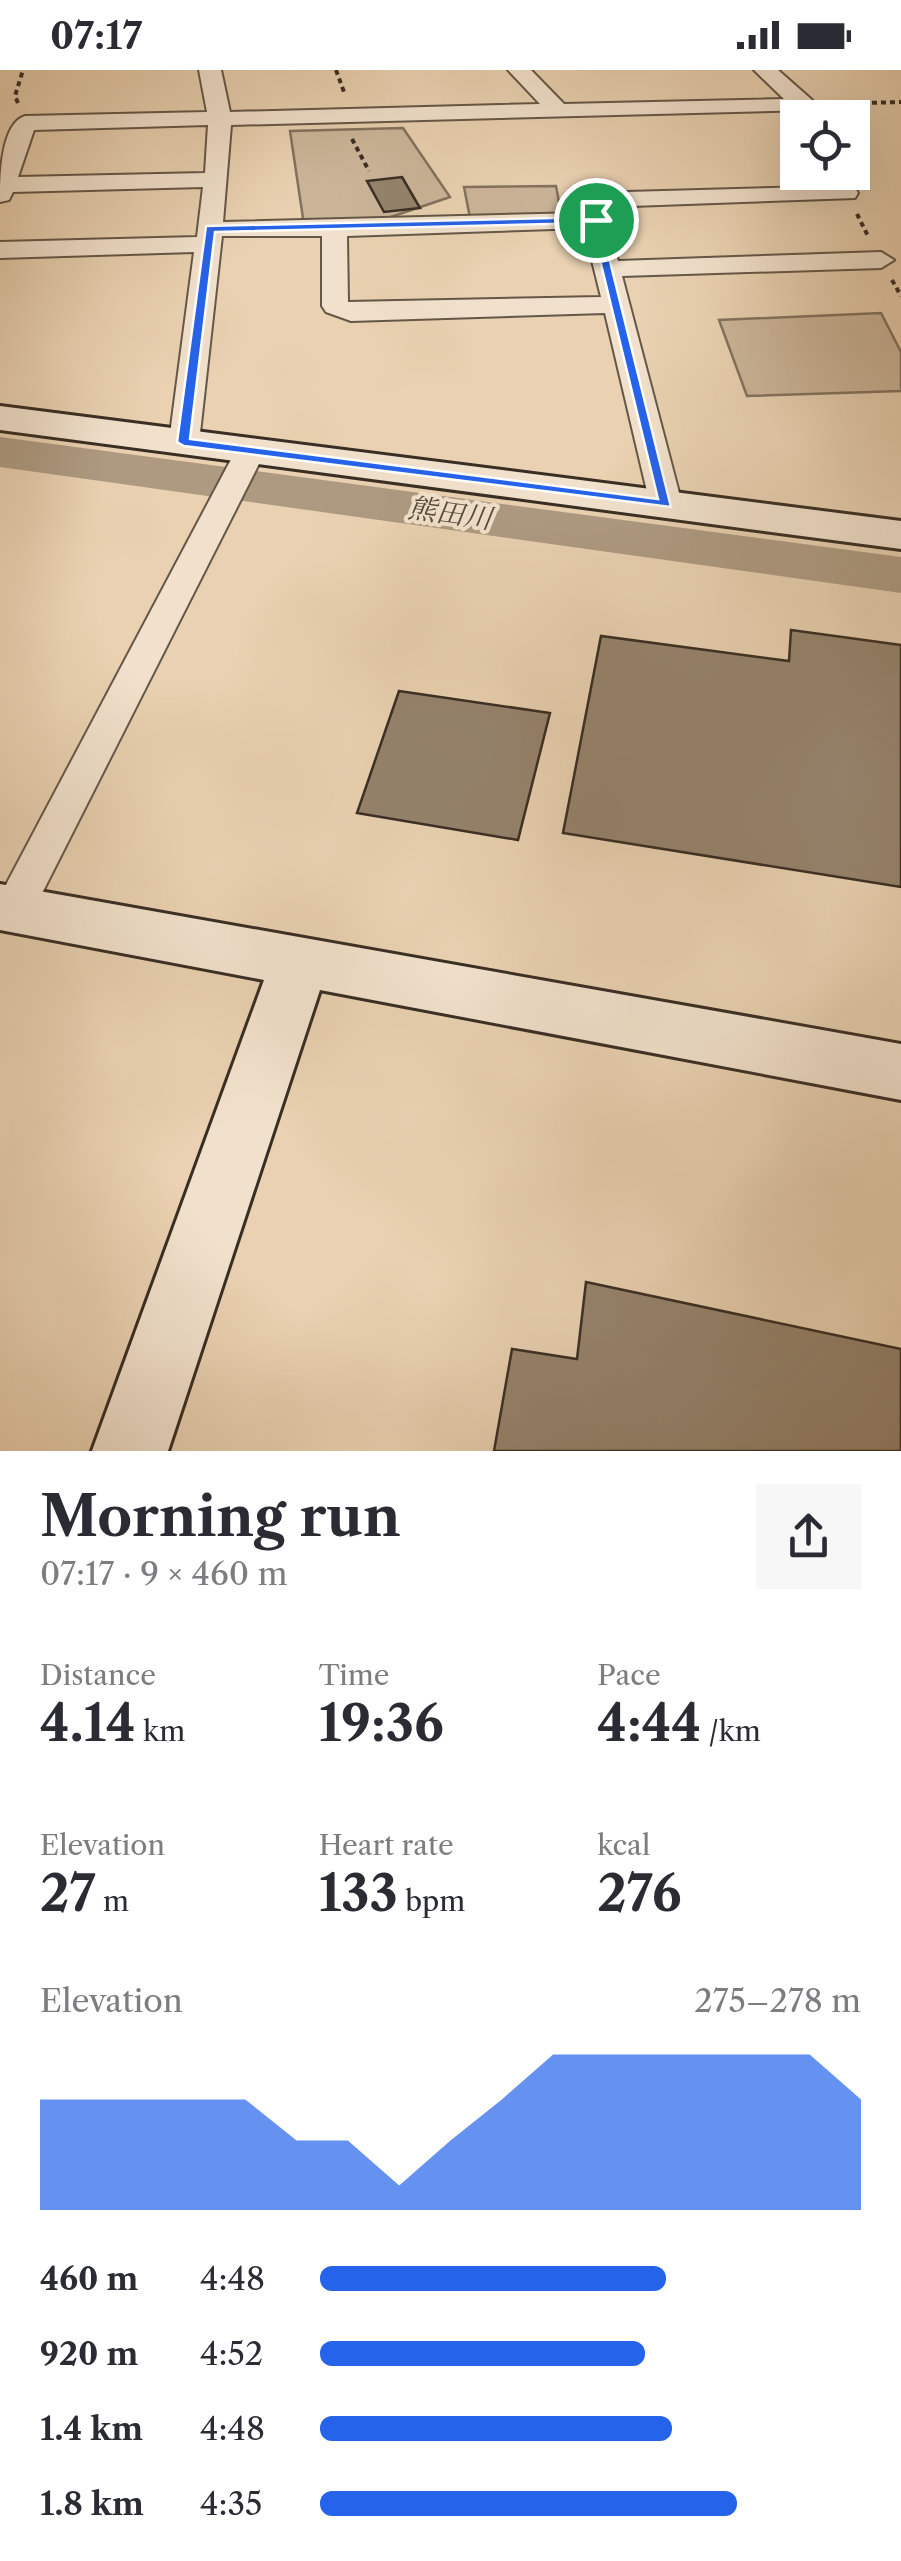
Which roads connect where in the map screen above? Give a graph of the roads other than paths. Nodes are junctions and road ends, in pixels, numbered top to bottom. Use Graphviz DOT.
graph roads {
  1 [pos="210,70"];
  2 [pos="519,70"];
  3 [pos="765,70"];
  4 [pos="559,111"];
  5 [pos="220,119"];
  6 [pos="216,180"];
  7 [pos="2,190"];
  8 [pos="846,193"];
  9 [pos="596,220"];
  10 [pos="334,229"];
  11 [pos="210,236"];
  12 [pos="0,250"];
  13 [pos="881,260"];
  14 [pos="607,269"];
  15 [pos="617,305"];
  16 [pos="0,418"];
  17 [pos="184,442"];
  18 [pos="240,473"];
  19 [pos="666,504"];
  20 [pos="901,534"];
  21 [pos="7,908"];
  22 [pos="299,964"];
  23 [pos="901,1072"];
  24 [pos="130,1451"];
  1 -- 5 [label="street"];
  2 -- 4 [label="street"];
  3 -- 4 [label="street"];
  4 -- 5 [label="street"];
  5 -- 6 [label="street"];
  5 -- 7 [label="street"];
  6 -- 7 [label="street"];
  6 -- 11 [label="street"];
  8 -- 9 [label="street"];
  9 -- 10 [label="street"];
  9 -- 14 [label="street"];
  10 -- 11 [label="street"];
  10 -- 15 [label="street"];
  11 -- 12 [label="street"];
  11 -- 17 [label="street"];
  13 -- 14 [label="street"];
  14 -- 15 [label="street"];
  15 -- 19 [label="street"];
  16 -- 17 [label="street"];
  17 -- 18 [label="street"];
  18 -- 19 [label="street"];
  18 -- 21 [label="street"];
  19 -- 20 [label="street"];
  21 -- 22 [label="street"];
  22 -- 23 [label="street"];
  22 -- 24 [label="street"];
}
